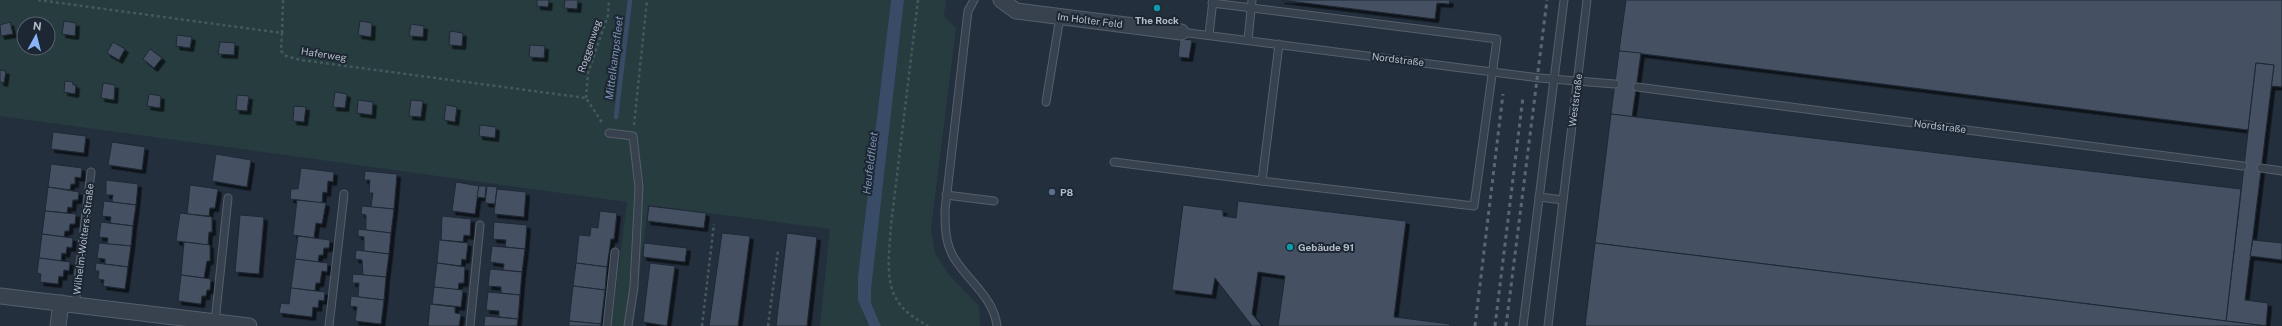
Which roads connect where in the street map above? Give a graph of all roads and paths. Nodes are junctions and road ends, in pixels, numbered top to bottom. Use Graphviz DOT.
graph roads {
  1 [pos="38,0"];
  2 [pos="283,0"];
  3 [pos="609,0"];
  4 [pos="646,0"];
  5 [pos="918,0"];
  6 [pos="974,0"];
  7 [pos="1001,0"];
  8 [pos="1252,0"];
  9 [pos="1564,0"];
  10 [pos="1587,0"];
  11 [pos="1213,2"];
  12 [pos="1251,8"];
  13 [pos="1060,17"];
  14 [pos="1181,32"];
  15 [pos="282,33"];
  16 [pos="1209,35"];
  17 [pos="1248,40"];
  18 [pos="1279,44"];
  19 [pos="1493,71"];
  20 [pos="1553,79"];
  21 [pos="1577,82"];
  22 [pos="1615,84"];
  23 [pos="1637,87"];
  24 [pos="586,98"];
  25 [pos="1046,102"];
  26 [pos="609,133"];
  27 [pos="633,136"];
  28 [pos="1114,162"];
  29 [pos="2243,166"];
  30 [pos="2261,168"];
  31 [pos="2282,171"];
  32 [pos="91,172"];
  33 [pos="1262,181"];
  34 [pos="344,194"];
  35 [pos="946,195"];
  36 [pos="228,198"];
  37 [pos="1539,198"];
  38 [pos="1563,200"];
  39 [pos="994,201"];
  40 [pos="714,224"];
  41 [pos="480,225"];
  42 [pos="778,251"];
  43 [pos="615,252"];
  44 [pos="0,296"];
  45 [pos="68,304"];
  46 [pos="215,322"];
  47 [pos="58,326"];
  48 [pos="249,326"];
  49 [pos="329,326"];
  50 [pos="470,326"];
  51 [pos="607,326"];
  52 [pos="628,326"];
  53 [pos="702,326"];
  54 [pos="768,326"];
  55 [pos="928,326"];
  56 [pos="997,326"];
  57 [pos="1523,326"];
  58 [pos="1548,326"];
  1 -- 15 [label="path"];
  2 -- 15 [label="path"];
  3 -- 24 [label="path, Roggenweg"];
  4 -- 27 [label="path"];
  5 -- 55 [label="path"];
  6 -- 35 [label="lane"];
  7 -- 13 [label="street, Im Holter Feld"];
  8 -- 12 [label="lane"];
  9 -- 20 [label="lane"];
  10 -- 21 [label="lane, Weststraße"];
  11 -- 12 [label="lane"];
  11 -- 16 [label="lane"];
  12 -- 17 [label="lane"];
  12 -- 19 [label="lane"];
  13 -- 14 [label="street, Im Holter Feld"];
  13 -- 25 [label="lane"];
  14 -- 16 [label="lane, Nordstraße"];
  15 -- 24 [label="path, Haferweg"];
  16 -- 17 [label="lane, Nordstraße"];
  17 -- 18 [label="lane, Nordstraße"];
  18 -- 19 [label="lane, Nordstraße"];
  18 -- 33 [label="lane"];
  19 -- 20 [label="lane, Nordstraße"];
  19 -- 33 [label="lane"];
  20 -- 21 [label="lane, Nordstraße"];
  20 -- 37 [label="lane"];
  21 -- 22 [label="lane, Nordstraße"];
  21 -- 38 [label="lane, Weststraße"];
  23 -- 29 [label="lane, Nordstraße"];
  24 -- 26 [label="path"];
  26 -- 27 [label="lane"];
  27 -- 52 [label="lane"];
  28 -- 33 [label="lane"];
  30 -- 31 [label="lane"];
  32 -- 45 [label="lane, Wilhelm-Wolters-Straße"];
  34 -- 49 [label="lane"];
  35 -- 39 [label="lane"];
  35 -- 56 [label="lane"];
  36 -- 46 [label="lane"];
  37 -- 38 [label="lane"];
  37 -- 57 [label="lane"];
  38 -- 58 [label="lane, Weststraße"];
  40 -- 53 [label="path"];
  41 -- 50 [label="lane"];
  42 -- 54 [label="path"];
  43 -- 51 [label="lane"];
  44 -- 45 [label="street, Wilhelm-Wolters-Straße"];
  45 -- 46 [label="street, Wilhelm-Wolters-Straße"];
  45 -- 47 [label="street"];
  46 -- 48 [label="street, Wilhelm-Wolters-Straße"];
}
